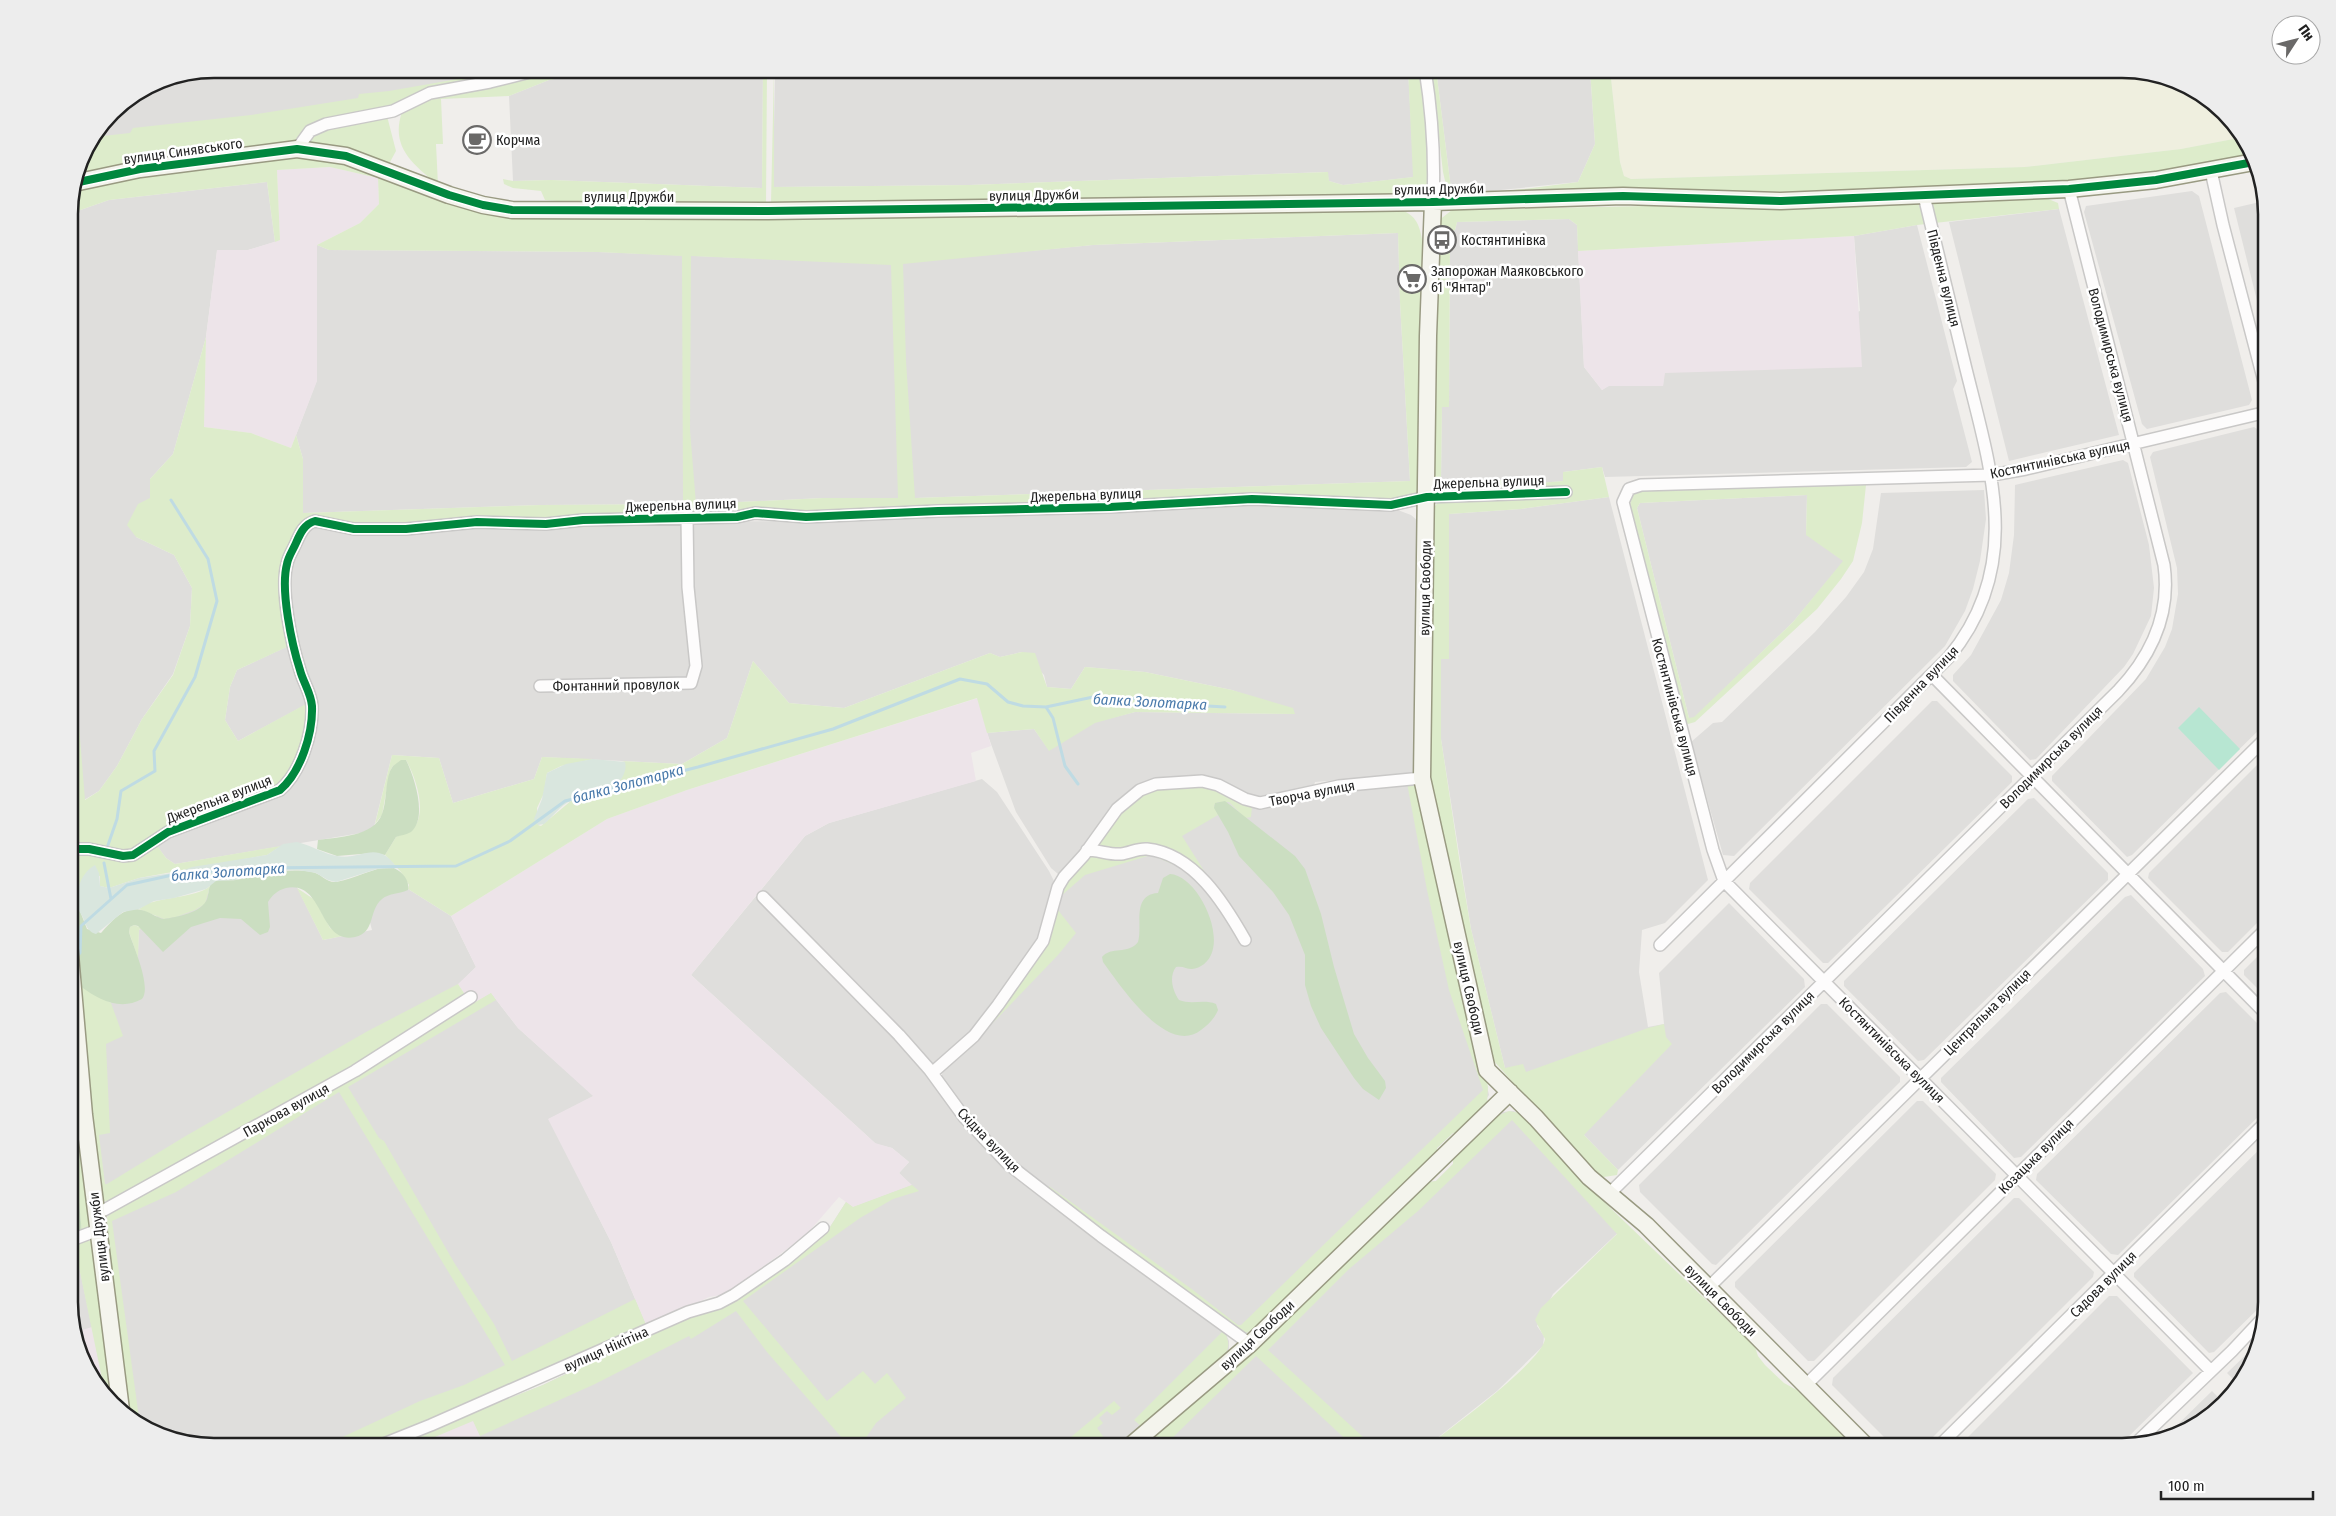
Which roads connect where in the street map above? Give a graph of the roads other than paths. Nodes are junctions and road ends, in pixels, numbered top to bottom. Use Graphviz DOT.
graph roads {
  1 [pos="510,77"];
  2 [pos="1427,77"];
  3 [pos="297,149"];
  4 [pos="2248,163"];
  5 [pos="2211,171"];
  6 [pos="82,181"];
  7 [pos="2069,189"];
  8 [pos="1924,196"];
  9 [pos="1433,202"];
  10 [pos="2258,356"];
  11 [pos="2258,414"];
  12 [pos="2134,443"];
  13 [pos="1992,475"];
  14 [pos="1566,492"];
  15 [pos="1427,497"];
  16 [pos="688,517"];
  17 [pos="1932,676"];
  18 [pos="540,686"];
  19 [pos="2258,746"];
  20 [pos="2032,776"];
  21 [pos="1422,778"];
  22 [pos="78,849"];
  23 [pos="1087,850"];
  24 [pos="2129,875"];
  25 [pos="1724,881"];
  26 [pos="763,897"];
  27 [pos="2258,937"];
  28 [pos="1245,940"];
  29 [pos="1660,945"];
  30 [pos="2224,971"];
  31 [pos="1824,982"];
  32 [pos="471,997"];
  33 [pos="2258,1006"];
  34 [pos="78,1046"];
  35 [pos="932,1073"];
  36 [pos="1920,1078"];
  37 [pos="1510,1092"];
  38 [pos="2258,1130"];
  39 [pos="2016,1175"];
  40 [pos="1609,1194"];
  41 [pos="97,1222"];
  42 [pos="823,1228"];
  43 [pos="78,1234"];
  44 [pos="2113,1274"];
  45 [pos="1708,1288"];
  46 [pos="2256,1325"];
  47 [pos="1250,1344"];
  48 [pos="2211,1371"];
  49 [pos="1806,1385"];
  50 [pos="120,1401"];
  51 [pos="2144,1436"];
  52 [pos="397,1439"];
  53 [pos="1138,1439"];
  54 [pos="1859,1439"];
  55 [pos="1946,1439"];
  1 -- 3 [label="street"];
  2 -- 9 [label="street, вулиця Свободи"];
  3 -- 6 [label="street, вулиця Синявського"];
  3 -- 9 [label="street, вулиця Дружби"];
  4 -- 5 [label="street, вулиця Дружби"];
  5 -- 7 [label="street, вулиця Дружби"];
  5 -- 10 [label="street"];
  7 -- 8 [label="street, вулиця Дружби"];
  7 -- 12 [label="street, Володимирська вулиця"];
  8 -- 9 [label="street, вулиця Дружби"];
  8 -- 13 [label="street, Південна вулиця"];
  9 -- 15 [label="street, вулиця Свободи"];
  11 -- 12 [label="street, Костянтинівська вулиця"];
  12 -- 13 [label="street, Костянтинівська вулиця"];
  12 -- 20 [label="street, Володимирська вулиця"];
  13 -- 17 [label="street, Південна вулиця"];
  13 -- 25 [label="street, Костянтинівська вулиця"];
  14 -- 15 [label="street, Джерельна вулиця"];
  15 -- 16 [label="street, Джерельна вулиця"];
  15 -- 21 [label="street, вулиця Свободи"];
  16 -- 18 [label="street, Фонтанний провулок"];
  16 -- 22 [label="street, Джерельна вулиця"];
  17 -- 20 [label="street"];
  17 -- 25 [label="street, Південна вулиця"];
  19 -- 24 [label="street, Центральна вулиця"];
  20 -- 24 [label="street"];
  20 -- 31 [label="street, Володимирська вулиця"];
  21 -- 23 [label="street, Творча вулиця"];
  21 -- 37 [label="street, вулиця Свободи"];
  23 -- 28 [label="street"];
  23 -- 35 [label="street, Творча вулиця"];
  24 -- 30 [label="street"];
  24 -- 36 [label="street, Центральна вулиця"];
  25 -- 29 [label="street, Південна вулиця"];
  25 -- 31 [label="street, Костянтинівська вулиця"];
  26 -- 35 [label="street, Східна вулиця"];
  27 -- 30 [label="street, Козацька вулиця"];
  30 -- 33 [label="street"];
  30 -- 39 [label="street, Козацька вулиця"];
  31 -- 36 [label="street, Костянтинівська вулиця"];
  31 -- 40 [label="street, Володимирська вулиця"];
  32 -- 41 [label="street, Паркова вулиця"];
  34 -- 41 [label="street, вулиця Дружби"];
  35 -- 47 [label="street, Східна вулиця"];
  36 -- 39 [label="street, Костянтинівська вулиця"];
  36 -- 45 [label="street, Центральна вулиця"];
  37 -- 40 [label="street, вулиця Свободи"];
  37 -- 47 [label="street, вулиця Свободи"];
  38 -- 44 [label="street, Садова вулиця"];
  39 -- 44 [label="street, Костянтинівська вулиця"];
  39 -- 49 [label="street, Козацька вулиця"];
  40 -- 45 [label="street, вулиця Свободи"];
  41 -- 43 [label="street, Паркова вулиця"];
  41 -- 50 [label="street, вулиця Дружби"];
  42 -- 52 [label="street, вулиця Нікітіна"];
  44 -- 48 [label="street, Костянтинівська вулиця"];
  44 -- 55 [label="street, Садова вулиця"];
  45 -- 49 [label="street, вулиця Свободи"];
  46 -- 48 [label="street"];
  47 -- 53 [label="street, вулиця Свободи"];
  48 -- 51 [label="street"];
  49 -- 54 [label="street, вулиця Свободи"];
}
